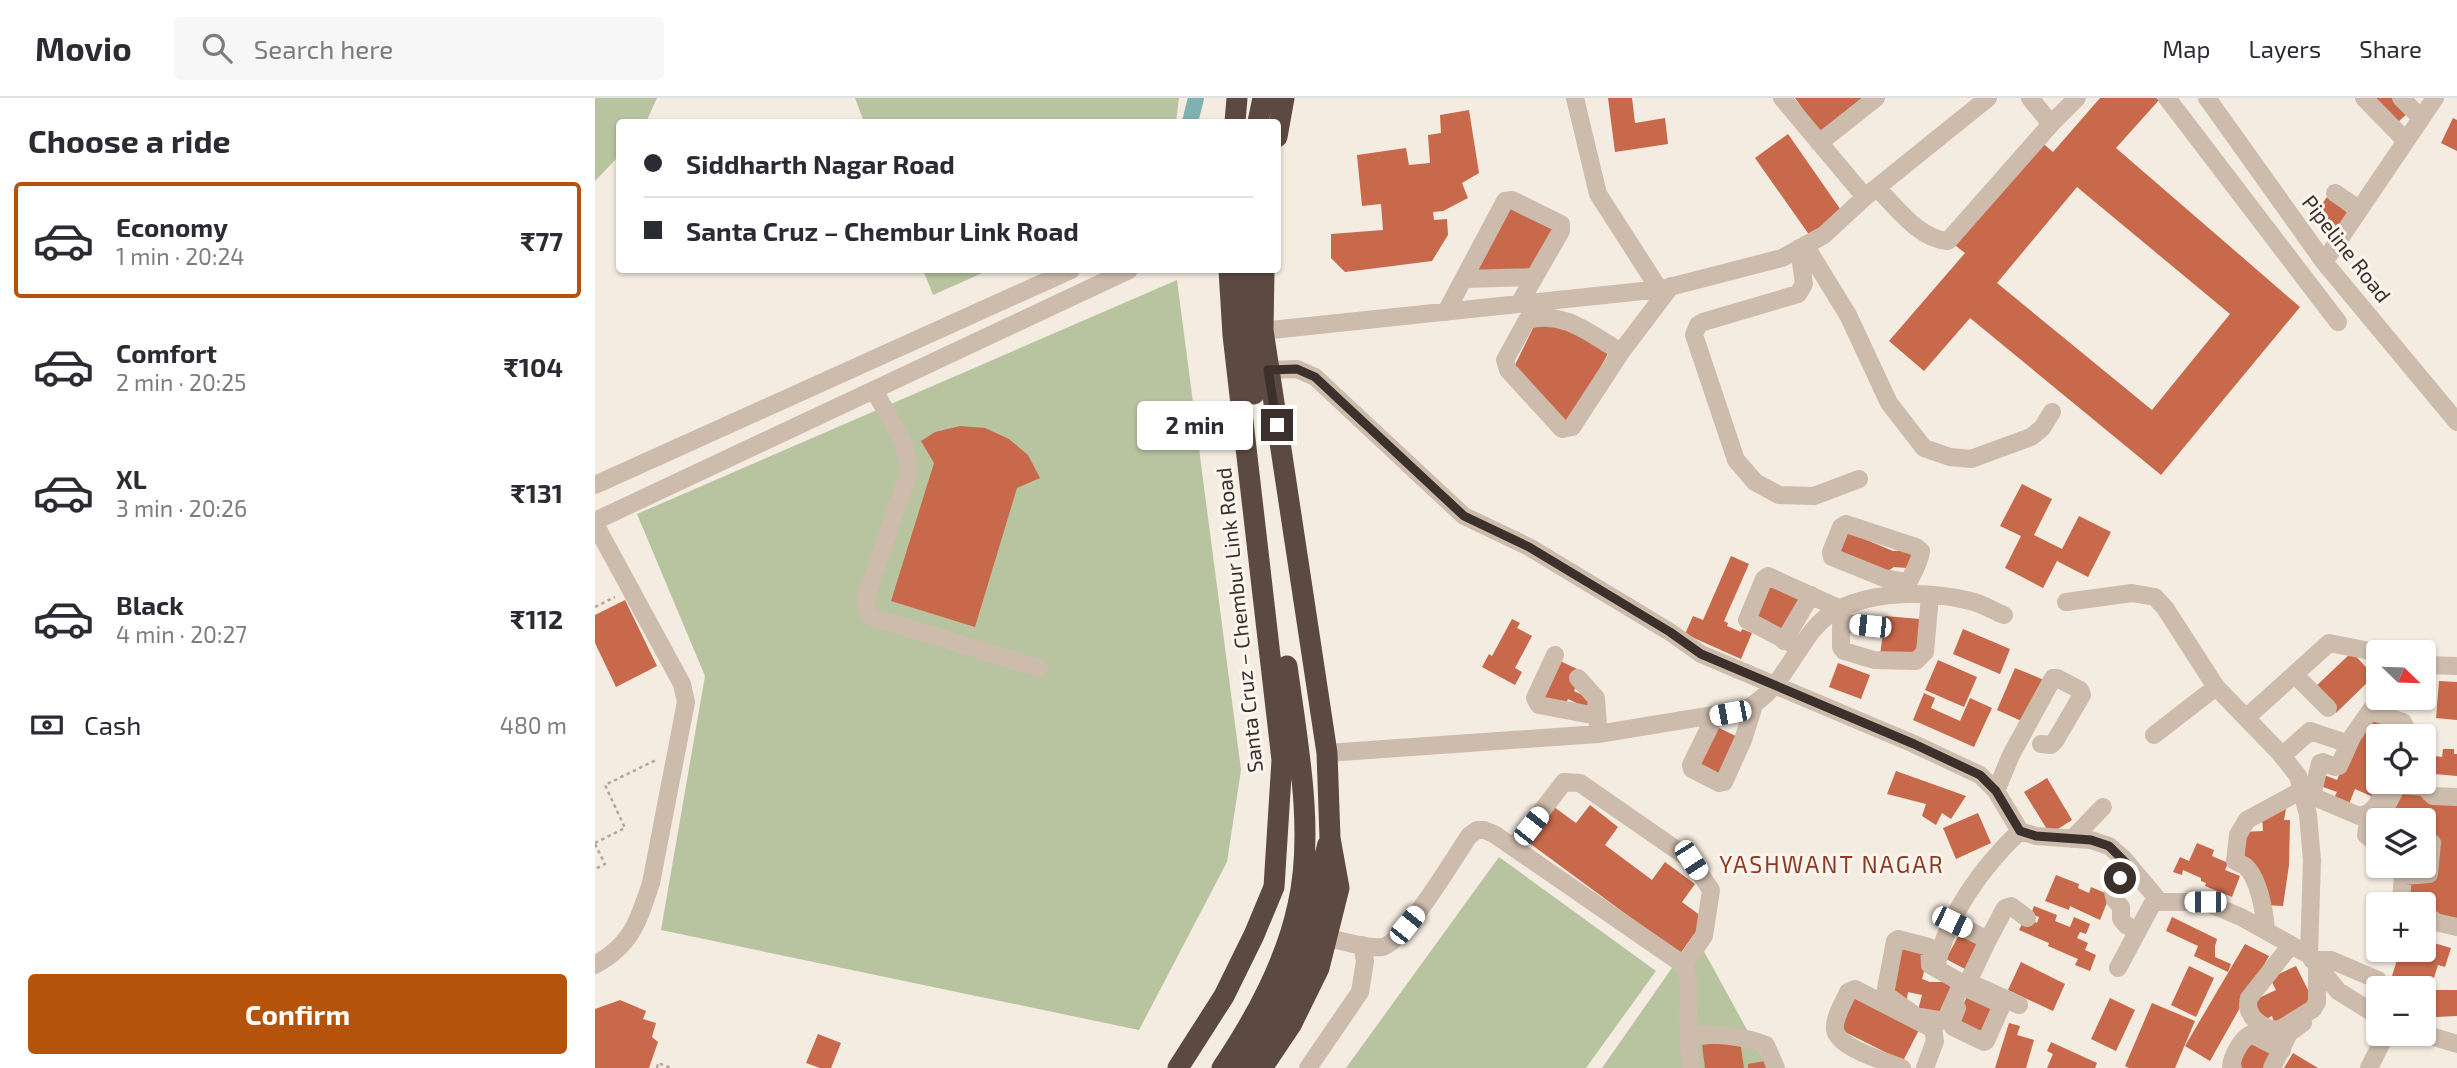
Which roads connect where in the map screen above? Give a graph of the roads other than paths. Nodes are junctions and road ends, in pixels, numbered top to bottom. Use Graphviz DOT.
graph roads {
  1 [pos="1237,98"];
  2 [pos="1263,98"];
  3 [pos="1284,98"];
  4 [pos="1575,98"];
  5 [pos="1782,98"];
  6 [pos="1876,98"];
  7 [pos="1988,98"];
  8 [pos="2030,98"];
  9 [pos="2077,98"];
  10 [pos="2167,98"];
  11 [pos="2207,98"];
  12 [pos="2364,98"];
  13 [pos="2435,98"];
  14 [pos="2412,109"];
  15 [pos="1235,119"];
  16 [pos="1259,119"];
  17 [pos="1280,119"];
  18 [pos="2051,124"];
  19 [pos="2401,136"];
  20 [pos="1819,143"];
  21 [pos="1871,193"];
  22 [pos="2336,193"];
  23 [pos="2360,208"];
  24 [pos="2304,234"];
  25 [pos="1802,247"];
  26 [pos="2284,251"];
  27 [pos="2323,261"];
  28 [pos="1064,273"];
  29 [pos="1123,273"];
  30 [pos="1229,273"];
  31 [pos="1245,273"];
  32 [pos="1264,273"];
  33 [pos="1535,277"];
  34 [pos="1464,279"];
  35 [pos="1665,288"];
  36 [pos="1580,298"];
  37 [pos="1519,304"];
  38 [pos="1446,312"];
  39 [pos="1567,320"];
  40 [pos="2339,322"];
  41 [pos="1263,330"];
  42 [pos="1233,335"];
  43 [pos="1621,352"];
  44 [pos="1268,370"];
  45 [pos="874,390"];
  46 [pos="2052,412"];
  47 [pos="2457,422"];
  48 [pos="1859,480"];
  49 [pos="595,485"];
  50 [pos="595,523"];
  51 [pos="1906,588"];
  52 [pos="1811,595"];
  53 [pos="1930,596"];
  54 [pos="2066,602"];
  55 [pos="1838,608"];
  56 [pos="2004,615"];
  57 [pos="1870,626"];
  58 [pos="1811,633"];
  59 [pos="1840,639"];
  60 [pos="1792,645"];
  61 [pos="2366,650"];
  62 [pos="1555,655"];
  63 [pos="2436,665"];
  64 [pos="2457,666"];
  65 [pos="1039,668"];
  66 [pos="2294,675"];
  67 [pos="1578,678"];
  68 [pos="1774,686"];
  69 [pos="2216,687"];
  70 [pos="1754,705"];
  71 [pos="2328,708"];
  72 [pos="1597,716"];
  73 [pos="1715,716"];
  74 [pos="2246,718"];
  75 [pos="2404,724"];
  76 [pos="1598,734"];
  77 [pos="2154,735"];
  78 [pos="2343,742"];
  79 [pos="2041,744"];
  80 [pos="1327,753"];
  81 [pos="2282,755"];
  82 [pos="1996,791"];
  83 [pos="2306,794"];
  84 [pos="2386,794"];
  85 [pos="2431,794"];
  86 [pos="2457,797"];
  87 [pos="2103,807"];
  88 [pos="2020,831"];
  89 [pos="1330,838"];
  90 [pos="2072,839"];
  91 [pos="1514,847"];
  92 [pos="2128,865"];
  93 [pos="2156,897"];
  94 [pos="2027,918"];
  95 [pos="1952,922"];
  96 [pos="2436,922"];
  97 [pos="2457,927"];
  98 [pos="2137,931"];
  99 [pos="2266,931"];
  100 [pos="1328,938"];
  101 [pos="1988,940"];
  102 [pos="1937,944"];
  103 [pos="1362,945"];
  104 [pos="2291,945"];
  105 [pos="595,965"];
  106 [pos="1684,965"];
  107 [pos="2317,965"];
  108 [pos="2118,968"];
  109 [pos="2366,988"];
  110 [pos="2366,995"];
  111 [pos="2019,1005"];
  112 [pos="1688,1035"];
  113 [pos="2436,1038"];
  114 [pos="2457,1044"];
  115 [pos="2380,1046"];
  116 [pos="2282,1049"];
  117 [pos="1178,1068"];
  118 [pos="1222,1068"];
  119 [pos="1245,1068"];
  120 [pos="1262,1068"];
  121 [pos="1308,1068"];
  122 [pos="1691,1068"];
  123 [pos="1776,1068"];
  124 [pos="1902,1068"];
  125 [pos="1925,1068"];
  126 [pos="2234,1068"];
  127 [pos="2272,1068"];
  128 [pos="2369,1068"];
  1 -- 15 [label="highway"];
  2 -- 16 [label="highway"];
  3 -- 17 [label="highway"];
  4 -- 35 [label="street"];
  5 -- 20 [label="street"];
  6 -- 20 [label="street"];
  7 -- 21 [label="street"];
  8 -- 18 [label="street"];
  9 -- 18 [label="street"];
  10 -- 26 [label="street"];
  11 -- 24 [label="street, Pipeline Road"];
  12 -- 19 [label="street"];
  13 -- 14 [label="street"];
  14 -- 19 [label="street"];
  18 -- 21 [label="street"];
  19 -- 23 [label="street"];
  20 -- 21 [label="street"];
  21 -- 25 [label="street"];
  22 -- 23 [label="street"];
  23 -- 27 [label="street"];
  24 -- 26 [label="street"];
  24 -- 27 [label="street, Pipeline Road"];
  25 -- 35 [label="street"];
  25 -- 46 [label="street"];
  25 -- 48 [label="street"];
  26 -- 40 [label="street"];
  27 -- 47 [label="street, Pipeline Road"];
  28 -- 49 [label="street"];
  29 -- 45 [label="street"];
  30 -- 42 [label="highway, Santa Cruz – Chembur Link Road"];
  31 -- 118 [label="highway"];
  32 -- 41 [label="highway"];
  33 -- 34 [label="street"];
  33 -- 34 [label="street"];
  33 -- 37 [label="street"];
  34 -- 38 [label="street"];
  35 -- 36 [label="street"];
  35 -- 43 [label="street"];
  36 -- 37 [label="street"];
  36 -- 39 [label="street"];
  37 -- 38 [label="street"];
  38 -- 41 [label="street"];
  39 -- 43 [label="street"];
  39 -- 43 [label="street"];
  41 -- 42 [label="street"];
  41 -- 44 [label="highway"];
  42 -- 117 [label="highway, Santa Cruz – Chembur Link Road"];
  44 -- 68 [label="street"];
  44 -- 80 [label="highway"];
  45 -- 50 [label="street"];
  45 -- 65 [label="street"];
  50 -- 105 [label="street"];
  51 -- 51 [label="street"];
  51 -- 53 [label="street"];
  51 -- 55 [label="street"];
  52 -- 55 [label="street"];
  52 -- 60 [label="street"];
  52 -- 60 [label="street"];
  53 -- 56 [label="street"];
  53 -- 59 [label="street"];
  54 -- 69 [label="street"];
  55 -- 58 [label="street"];
  57 -- 59 [label="street"];
  58 -- 59 [label="street"];
  58 -- 60 [label="street"];
  60 -- 68 [label="street"];
  61 -- 66 [label="street"];
  62 -- 72 [label="street"];
  63 -- 64 [label="street"];
  66 -- 71 [label="street"];
  66 -- 74 [label="street"];
  67 -- 72 [label="street"];
  68 -- 70 [label="street"];
  68 -- 82 [label="street"];
  69 -- 74 [label="street"];
  69 -- 77 [label="street"];
  70 -- 73 [label="street"];
  70 -- 73 [label="street"];
  72 -- 76 [label="street"];
  73 -- 76 [label="street"];
  74 -- 81 [label="street"];
  75 -- 83 [label="street"];
  76 -- 80 [label="street"];
  78 -- 81 [label="street"];
  79 -- 82 [label="street"];
  80 -- 89 [label="highway"];
  81 -- 83 [label="street"];
  82 -- 88 [label="street"];
  83 -- 84 [label="street"];
  83 -- 99 [label="street"];
  83 -- 107 [label="street"];
  85 -- 86 [label="street"];
  87 -- 90 [label="street"];
  88 -- 90 [label="street"];
  88 -- 95 [label="street"];
  89 -- 100 [label="highway"];
  89 -- 119 [label="highway"];
  90 -- 92 [label="street"];
  91 -- 103 [label="street"];
  91 -- 106 [label="street"];
  91 -- 106 [label="street"];
  92 -- 93 [label="street"];
  92 -- 98 [label="street"];
  93 -- 98 [label="street"];
  93 -- 99 [label="street"];
  94 -- 101 [label="street"];
  95 -- 101 [label="street"];
  95 -- 102 [label="street"];
  96 -- 97 [label="street"];
  98 -- 108 [label="street"];
  99 -- 104 [label="street"];
  100 -- 103 [label="street"];
  100 -- 120 [label="highway"];
  101 -- 111 [label="street"];
  102 -- 102 [label="street"];
  103 -- 121 [label="street"];
  104 -- 107 [label="street"];
  104 -- 107 [label="street"];
  106 -- 112 [label="street"];
  107 -- 109 [label="street"];
  107 -- 110 [label="street"];
  107 -- 116 [label="street"];
  112 -- 122 [label="street"];
  112 -- 123 [label="street"];
  113 -- 114 [label="street"];
  115 -- 128 [label="street"];
  116 -- 126 [label="street"];
  116 -- 127 [label="street"];
  124 -- 125 [label="street"];
}
